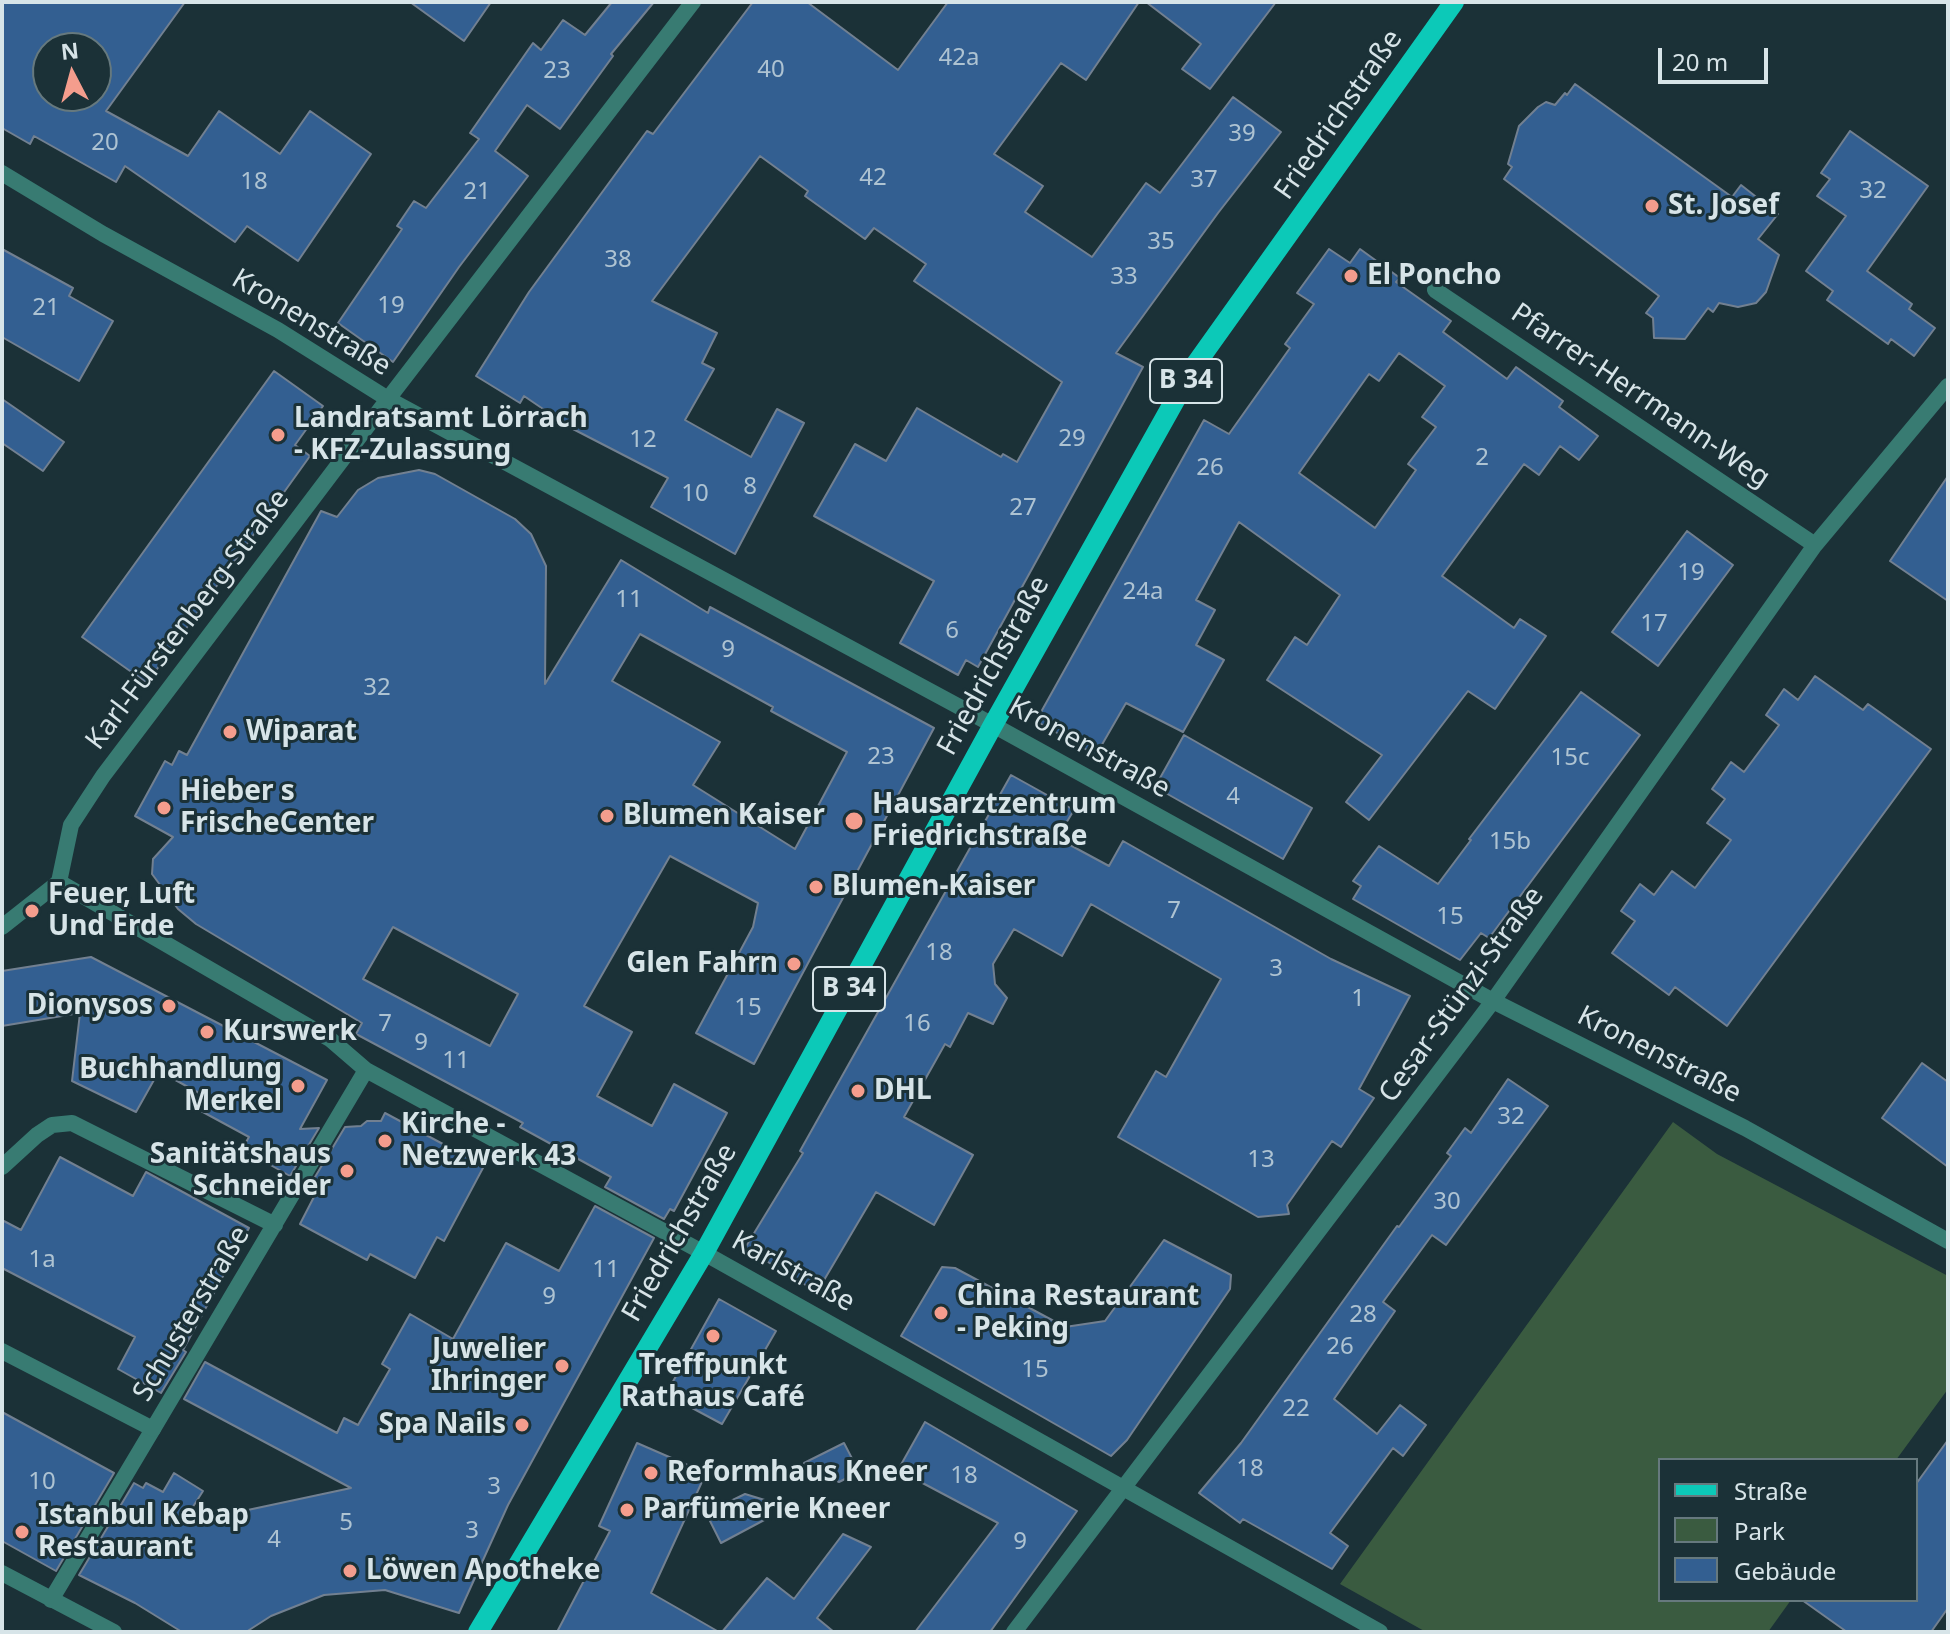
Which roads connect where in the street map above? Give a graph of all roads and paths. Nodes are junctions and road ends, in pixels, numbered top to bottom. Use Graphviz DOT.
graph roads {
  1 [pos="693,2"];
  2 [pos="1454,2"];
  3 [pos="2,173"];
  4 [pos="1435,290"];
  5 [pos="1948,386"];
  6 [pos="388,399"];
  7 [pos="1815,545"];
  8 [pos="993,725"];
  9 [pos="59,882"];
  10 [pos="2,927"];
  11 [pos="1493,1001"];
  12 [pos="366,1070"];
  13 [pos="2,1167"];
  14 [pos="275,1225"];
  15 [pos="1948,1241"];
  16 [pos="704,1253"];
  17 [pos="2,1351"];
  18 [pos="153,1429"];
  19 [pos="1125,1487"];
  20 [pos="2,1573"];
  21 [pos="51,1600"];
  22 [pos="114,1632"];
  23 [pos="478,1632"];
  24 [pos="1014,1632"];
  25 [pos="1380,1632"];
  1 -- 6 [label="street, Karl-Fürstenberg-Straße"];
  2 -- 8 [label="main road, Friedrichstraße / B 34"];
  3 -- 6 [label="street, Kronenstraße"];
  4 -- 7 [label="street, Pfarrer-Herrmann-Weg"];
  5 -- 7 [label="street, Cesar-Stünzi-Straße"];
  6 -- 8 [label="street, Kronenstraße"];
  6 -- 9 [label="street, Karl-Fürstenberg-Straße"];
  7 -- 11 [label="street, Cesar-Stünzi-Straße"];
  8 -- 11 [label="street, Kronenstraße"];
  8 -- 16 [label="main road, Friedrichstraße / B 34"];
  9 -- 10 [label="street"];
  9 -- 12 [label="street, Karlstraße"];
  11 -- 15 [label="street, Kronenstraße"];
  11 -- 19 [label="street, Cesar-Stünzi-Straße"];
  12 -- 14 [label="street, Schusterstraße"];
  12 -- 16 [label="street, Karlstraße"];
  13 -- 14 [label="street, Schusterstraße"];
  14 -- 18 [label="street, Schusterstraße"];
  16 -- 19 [label="street, Karlstraße"];
  16 -- 23 [label="main road, Friedrichstraße / B 34"];
  17 -- 18 [label="street, Schusterstraße"];
  18 -- 21 [label="street, Schusterstraße"];
  19 -- 24 [label="street, Cesar-Stünzi-Straße"];
  19 -- 25 [label="street, Karlstraße"];
  20 -- 21 [label="street"];
  21 -- 22 [label="street"];
}
